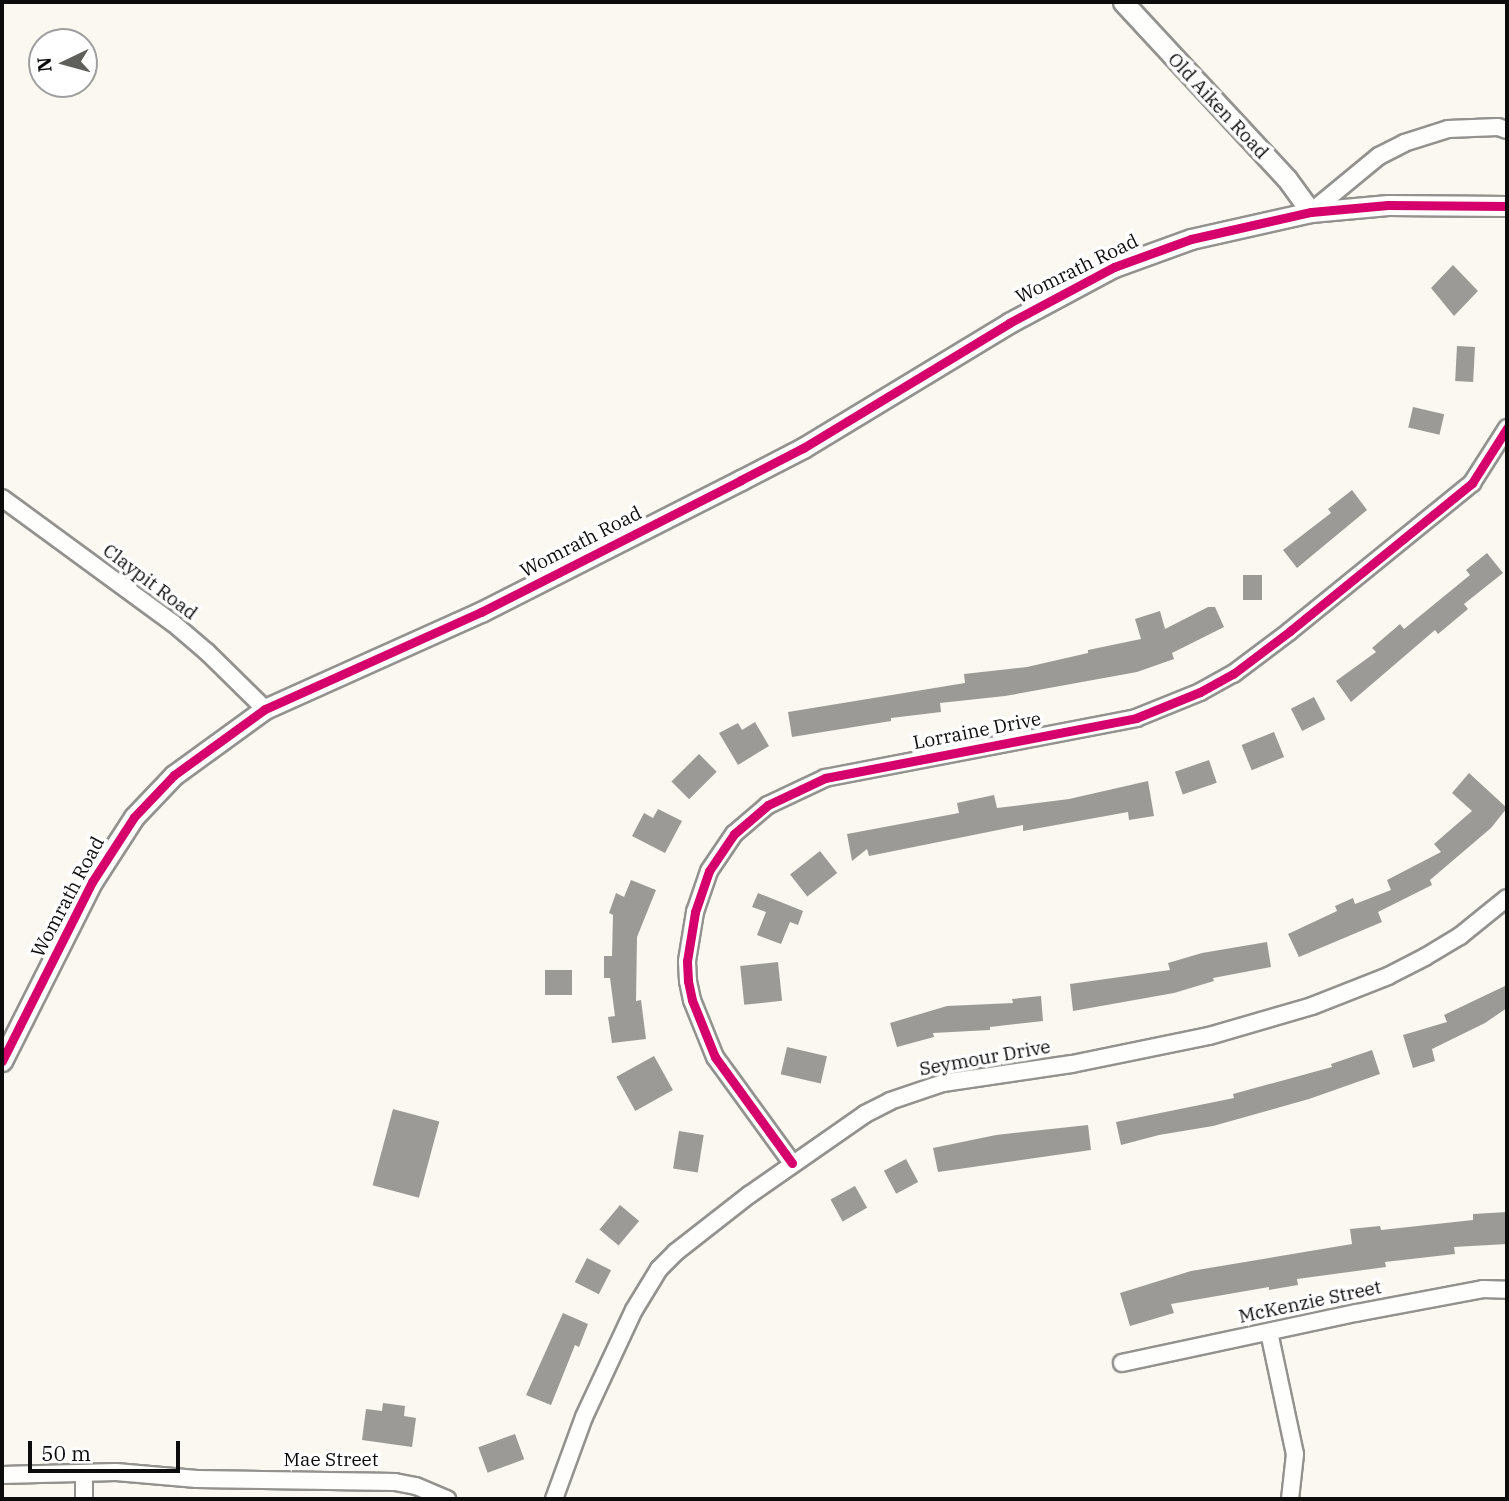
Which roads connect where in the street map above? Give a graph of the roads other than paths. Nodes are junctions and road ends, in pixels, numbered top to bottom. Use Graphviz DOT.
graph roads {
  1 [pos="1124,2"];
  2 [pos="1507,130"];
  3 [pos="1507,206"];
  4 [pos="1311,212"];
  5 [pos="1507,428"];
  6 [pos="2,498"];
  7 [pos="265,709"];
  8 [pos="1507,898"];
  9 [pos="2,1061"];
  10 [pos="792,1163"];
  11 [pos="1507,1290"];
  12 [pos="1269,1332"];
  13 [pos="1122,1363"];
  14 [pos="84,1473"];
  15 [pos="2,1475"];
  16 [pos="84,1499"];
  17 [pos="447,1499"];
  18 [pos="554,1499"];
  19 [pos="1290,1499"];
  1 -- 4 [label="street, Old Aiken Road"];
  2 -- 4 [label="street"];
  3 -- 4 [label="street, Womrath Road"];
  4 -- 7 [label="street, Womrath Road"];
  5 -- 10 [label="street, Lorraine Drive"];
  6 -- 7 [label="street, Claypit Road"];
  7 -- 9 [label="street, Womrath Road"];
  8 -- 10 [label="street, Seymour Drive"];
  10 -- 18 [label="street, Seymour Drive"];
  11 -- 12 [label="street, McKenzie Street"];
  12 -- 13 [label="street, McKenzie Street"];
  12 -- 19 [label="street"];
  14 -- 15 [label="street, Mae Street"];
  14 -- 16 [label="street"];
  14 -- 17 [label="street, Mae Street"];
}
